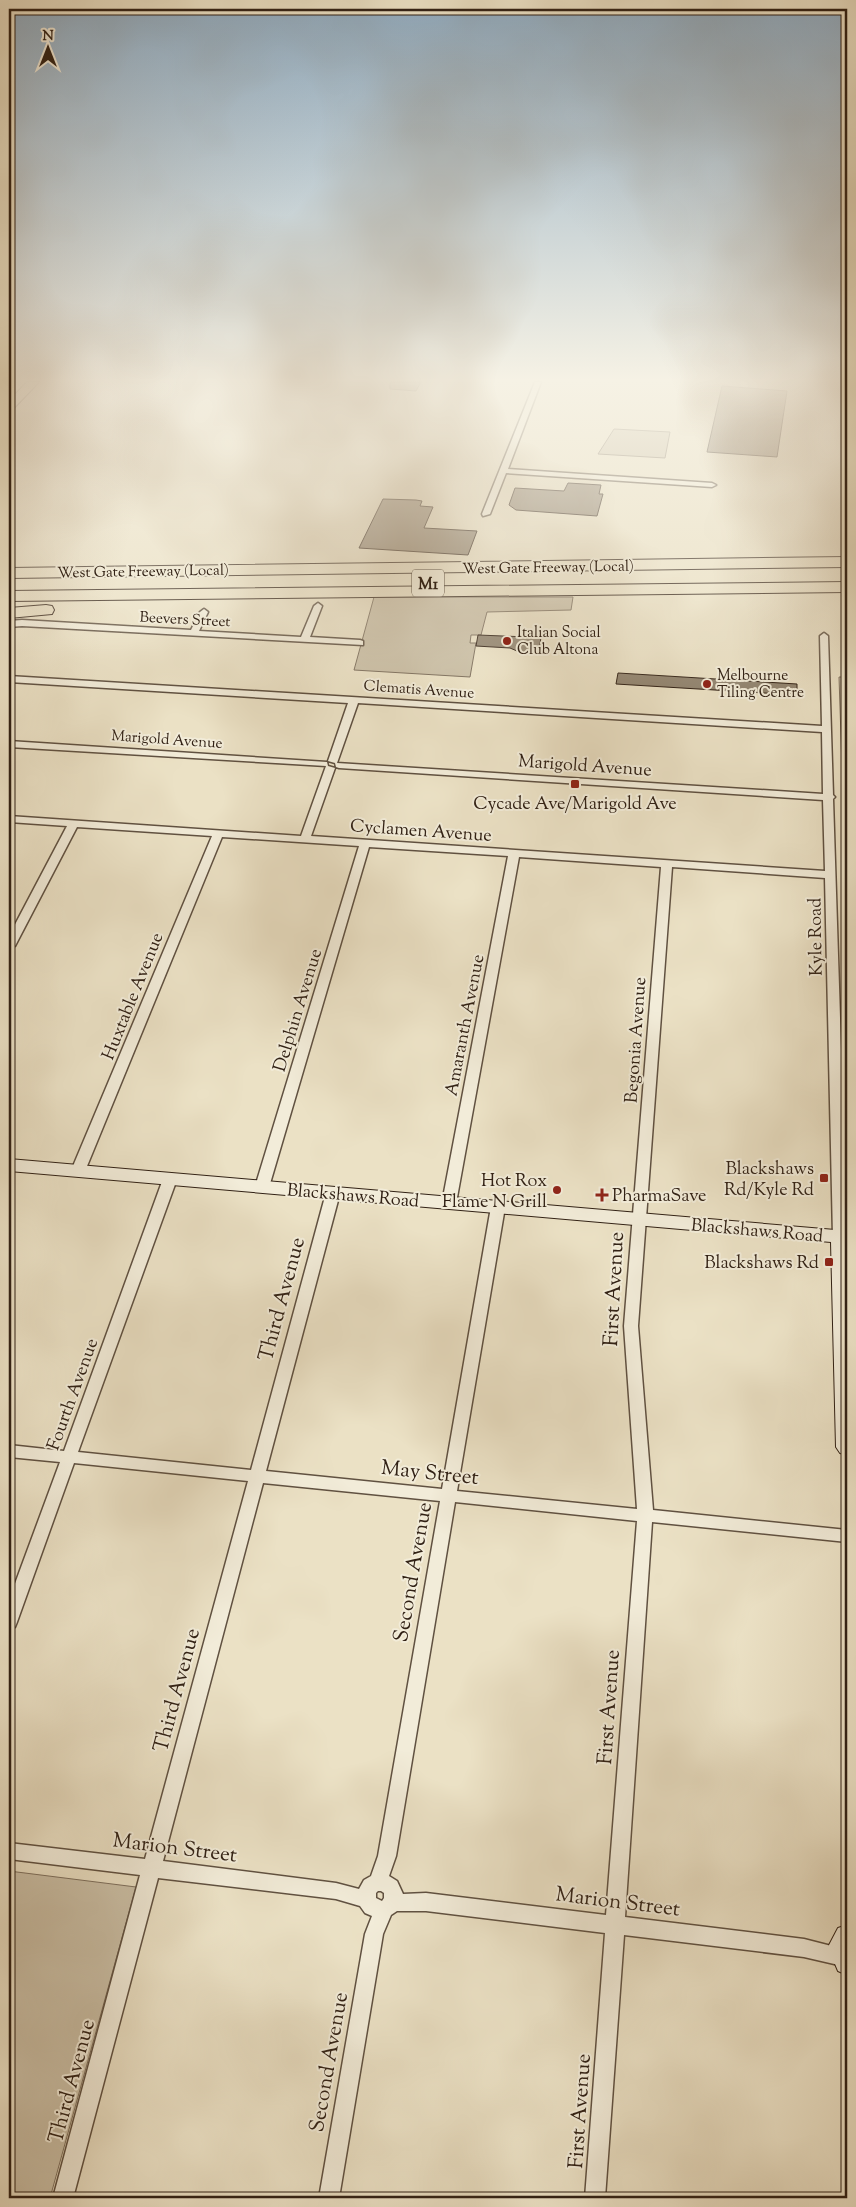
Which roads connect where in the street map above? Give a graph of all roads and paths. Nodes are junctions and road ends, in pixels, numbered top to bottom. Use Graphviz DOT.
graph roads {
  1 [pos="498,485"];
  2 [pos="486,514"];
  3 [pos="9,561"];
  4 [pos="847,562"];
  5 [pos="618,565"];
  6 [pos="847,571"];
  7 [pos="9,573"];
  8 [pos="847,579"];
  9 [pos="9,581"];
  10 [pos="847,587"];
  11 [pos="9,588"];
  12 [pos="420,591"];
  13 [pos="9,596"];
  14 [pos="318,606"];
  15 [pos="9,611"];
  16 [pos="204,612"];
  17 [pos="9,624"];
  18 [pos="194,633"];
  19 [pos="824,636"];
  20 [pos="304,640"];
  21 [pos="360,643"];
  22 [pos="9,679"];
  23 [pos="354,700"];
  24 [pos="828,729"];
  25 [pos="9,744"];
  26 [pos="332,765"];
  27 [pos="830,797"];
  28 [pos="9,819"];
  29 [pos="73,824"];
  30 [pos="218,833"];
  31 [pos="305,839"];
  32 [pos="365,843"];
  33 [pos="514,854"];
  34 [pos="667,864"];
  35 [pos="831,875"];
  36 [pos="9,946"];
  37 [pos="842,1119"];
  38 [pos="10,1167"];
  39 [pos="78,1171"];
  40 [pos="170,1179"];
  41 [pos="262,1187"];
  42 [pos="333,1193"];
  43 [pos="449,1203"];
  44 [pos="498,1208"];
  45 [pos="639,1220"];
  46 [pos="843,1237"];
  47 [pos="847,1447"];
  48 [pos="9,1451"];
  49 [pos="69,1457"];
  50 [pos="257,1476"];
  51 [pos="450,1496"];
  52 [pos="645,1516"];
  53 [pos="847,1536"];
  54 [pos="9,1622"];
  55 [pos="9,1851"];
  56 [pos="152,1867"];
  57 [pos="380,1896"];
  58 [pos="615,1924"];
  59 [pos="845,1949"];
  60 [pos="63,2198"];
  61 [pos="329,2198"];
  62 [pos="595,2198"];
  1 -- 2 [label="street"];
  3 -- 5 [label="highway"];
  4 -- 5 [label="highway, West Gate Freeway (Local) / M1"];
  5 -- 7 [label="highway, West Gate Freeway (Local) / M1"];
  6 -- 9 [label="highway, M1"];
  8 -- 11 [label="highway, M1"];
  10 -- 12 [label="highway, West Gate Freeway (Local) / M1"];
  12 -- 13 [label="highway, West Gate Freeway (Local) / M1"];
  12 -- 15 [label="highway"];
  14 -- 20 [label="street"];
  16 -- 18 [label="street"];
  17 -- 18 [label="street, Beevers Street"];
  18 -- 20 [label="street, Beevers Street"];
  19 -- 24 [label="street, Kyle Road"];
  20 -- 21 [label="street, Beevers Street"];
  22 -- 23 [label="street, Clematis Avenue"];
  23 -- 24 [label="street, Clematis Avenue"];
  23 -- 26 [label="street"];
  24 -- 27 [label="street, Kyle Road"];
  25 -- 26 [label="street, Marigold Avenue"];
  26 -- 27 [label="street, Marigold Avenue"];
  26 -- 31 [label="street"];
  27 -- 35 [label="street, Kyle Road"];
  28 -- 29 [label="street, Cyclamen Avenue"];
  29 -- 30 [label="street, Cyclamen Avenue"];
  29 -- 36 [label="street"];
  30 -- 31 [label="street, Cyclamen Avenue"];
  30 -- 39 [label="street, Huxtable Avenue"];
  31 -- 32 [label="street, Cyclamen Avenue"];
  32 -- 33 [label="street, Cyclamen Avenue"];
  32 -- 41 [label="street, Delphin Avenue"];
  33 -- 34 [label="street, Cyclamen Avenue"];
  33 -- 43 [label="street, Amaranth Avenue"];
  34 -- 35 [label="street, Cyclamen Avenue"];
  34 -- 45 [label="street, Begonia Avenue"];
  35 -- 37 [label="street, Kyle Road"];
  37 -- 46 [label="street, Kyle Road"];
  38 -- 39 [label="main road, Blackshaws Road"];
  39 -- 40 [label="main road, Blackshaws Road"];
  40 -- 41 [label="main road, Blackshaws Road"];
  40 -- 49 [label="street, Fourth Avenue"];
  41 -- 42 [label="main road, Blackshaws Road"];
  42 -- 43 [label="main road, Blackshaws Road"];
  42 -- 50 [label="street, Third Avenue"];
  43 -- 44 [label="main road, Blackshaws Road"];
  44 -- 45 [label="main road, Blackshaws Road"];
  44 -- 51 [label="street, Second Avenue"];
  45 -- 46 [label="main road, Blackshaws Road"];
  45 -- 52 [label="street, First Avenue"];
  46 -- 47 [label="main road"];
  48 -- 49 [label="street, May Street"];
  49 -- 50 [label="street, May Street"];
  49 -- 54 [label="street, Fourth Avenue"];
  50 -- 51 [label="street, May Street"];
  50 -- 56 [label="street, Third Avenue"];
  51 -- 52 [label="street, May Street"];
  51 -- 57 [label="street, Second Avenue"];
  52 -- 53 [label="street, May Street"];
  52 -- 58 [label="street, First Avenue"];
  55 -- 56 [label="street, Marion Street"];
  56 -- 57 [label="street, Marion Street"];
  56 -- 60 [label="street, Third Avenue"];
  57 -- 58 [label="street, Marion Street"];
  57 -- 61 [label="street, Second Avenue"];
  58 -- 59 [label="street, Marion Street"];
  58 -- 62 [label="street, First Avenue"];
}
